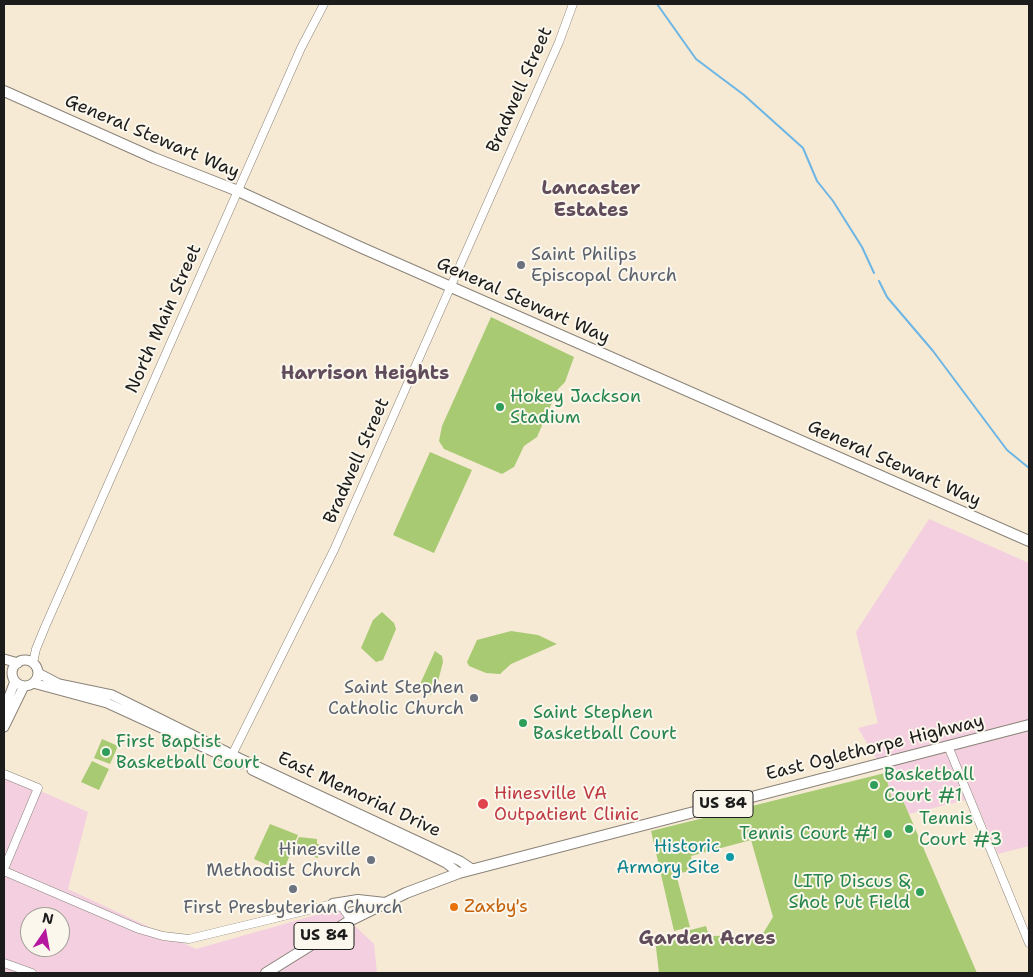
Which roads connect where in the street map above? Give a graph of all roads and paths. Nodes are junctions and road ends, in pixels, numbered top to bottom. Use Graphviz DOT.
graph roads {
  1 [pos="324,4"];
  2 [pos="573,4"];
  3 [pos="4,91"];
  4 [pos="238,191"];
  5 [pos="450,287"];
  6 [pos="1029,541"];
  7 [pos="4,659"];
  8 [pos="26,662"];
  9 [pos="4,668"];
  10 [pos="38,673"];
  11 [pos="14,677"];
  12 [pos="28,684"];
  13 [pos="4,710"];
  14 [pos="1029,725"];
  15 [pos="4,727"];
  16 [pos="948,746"];
  17 [pos="232,757"];
  18 [pos="4,774"];
  19 [pos="472,869"];
  20 [pos="4,870"];
  21 [pos="459,873"];
  22 [pos="385,903"];
  23 [pos="333,904"];
  24 [pos="351,920"];
  25 [pos="1029,943"];
  26 [pos="4,963"];
  27 [pos="32,973"];
  28 [pos="266,973"];
  1 -- 4 [label="street, North Main Street"];
  2 -- 5 [label="street, Bradwell Street"];
  3 -- 4 [label="main road, General Stewart Way"];
  4 -- 5 [label="main road, General Stewart Way"];
  4 -- 8 [label="street, North Main Street"];
  5 -- 6 [label="main road, General Stewart Way"];
  5 -- 17 [label="street, Bradwell Street"];
  7 -- 8 [label="main road"];
  8 -- 10 [label="main road"];
  8 -- 11 [label="main road"];
  9 -- 11 [label="main road, East Memorial Drive"];
  10 -- 12 [label="main road"];
  10 -- 17 [label="main road, East Memorial Drive"];
  11 -- 12 [label="main road, East Memorial Drive"];
  11 -- 13 [label="main road"];
  12 -- 15 [label="main road"];
  12 -- 17 [label="main road, East Memorial Drive"];
  14 -- 16 [label="main road, East Oglethorpe Highway / US 84"];
  16 -- 19 [label="main road, East Oglethorpe Highway / US 84"];
  16 -- 25 [label="street"];
  17 -- 19 [label="main road, East Memorial Drive"];
  17 -- 21 [label="main road, East Memorial Drive"];
  18 -- 20 [label="street"];
  19 -- 21 [label="main road, East Oglethorpe Highway / US 84"];
  20 -- 23 [label="street"];
  21 -- 22 [label="main road, East Oglethorpe Highway / US 84"];
  22 -- 23 [label="main road"];
  22 -- 24 [label="main road, US 84"];
  23 -- 24 [label="street"];
  24 -- 28 [label="main road, US 84"];
  26 -- 27 [label="street"];
}
